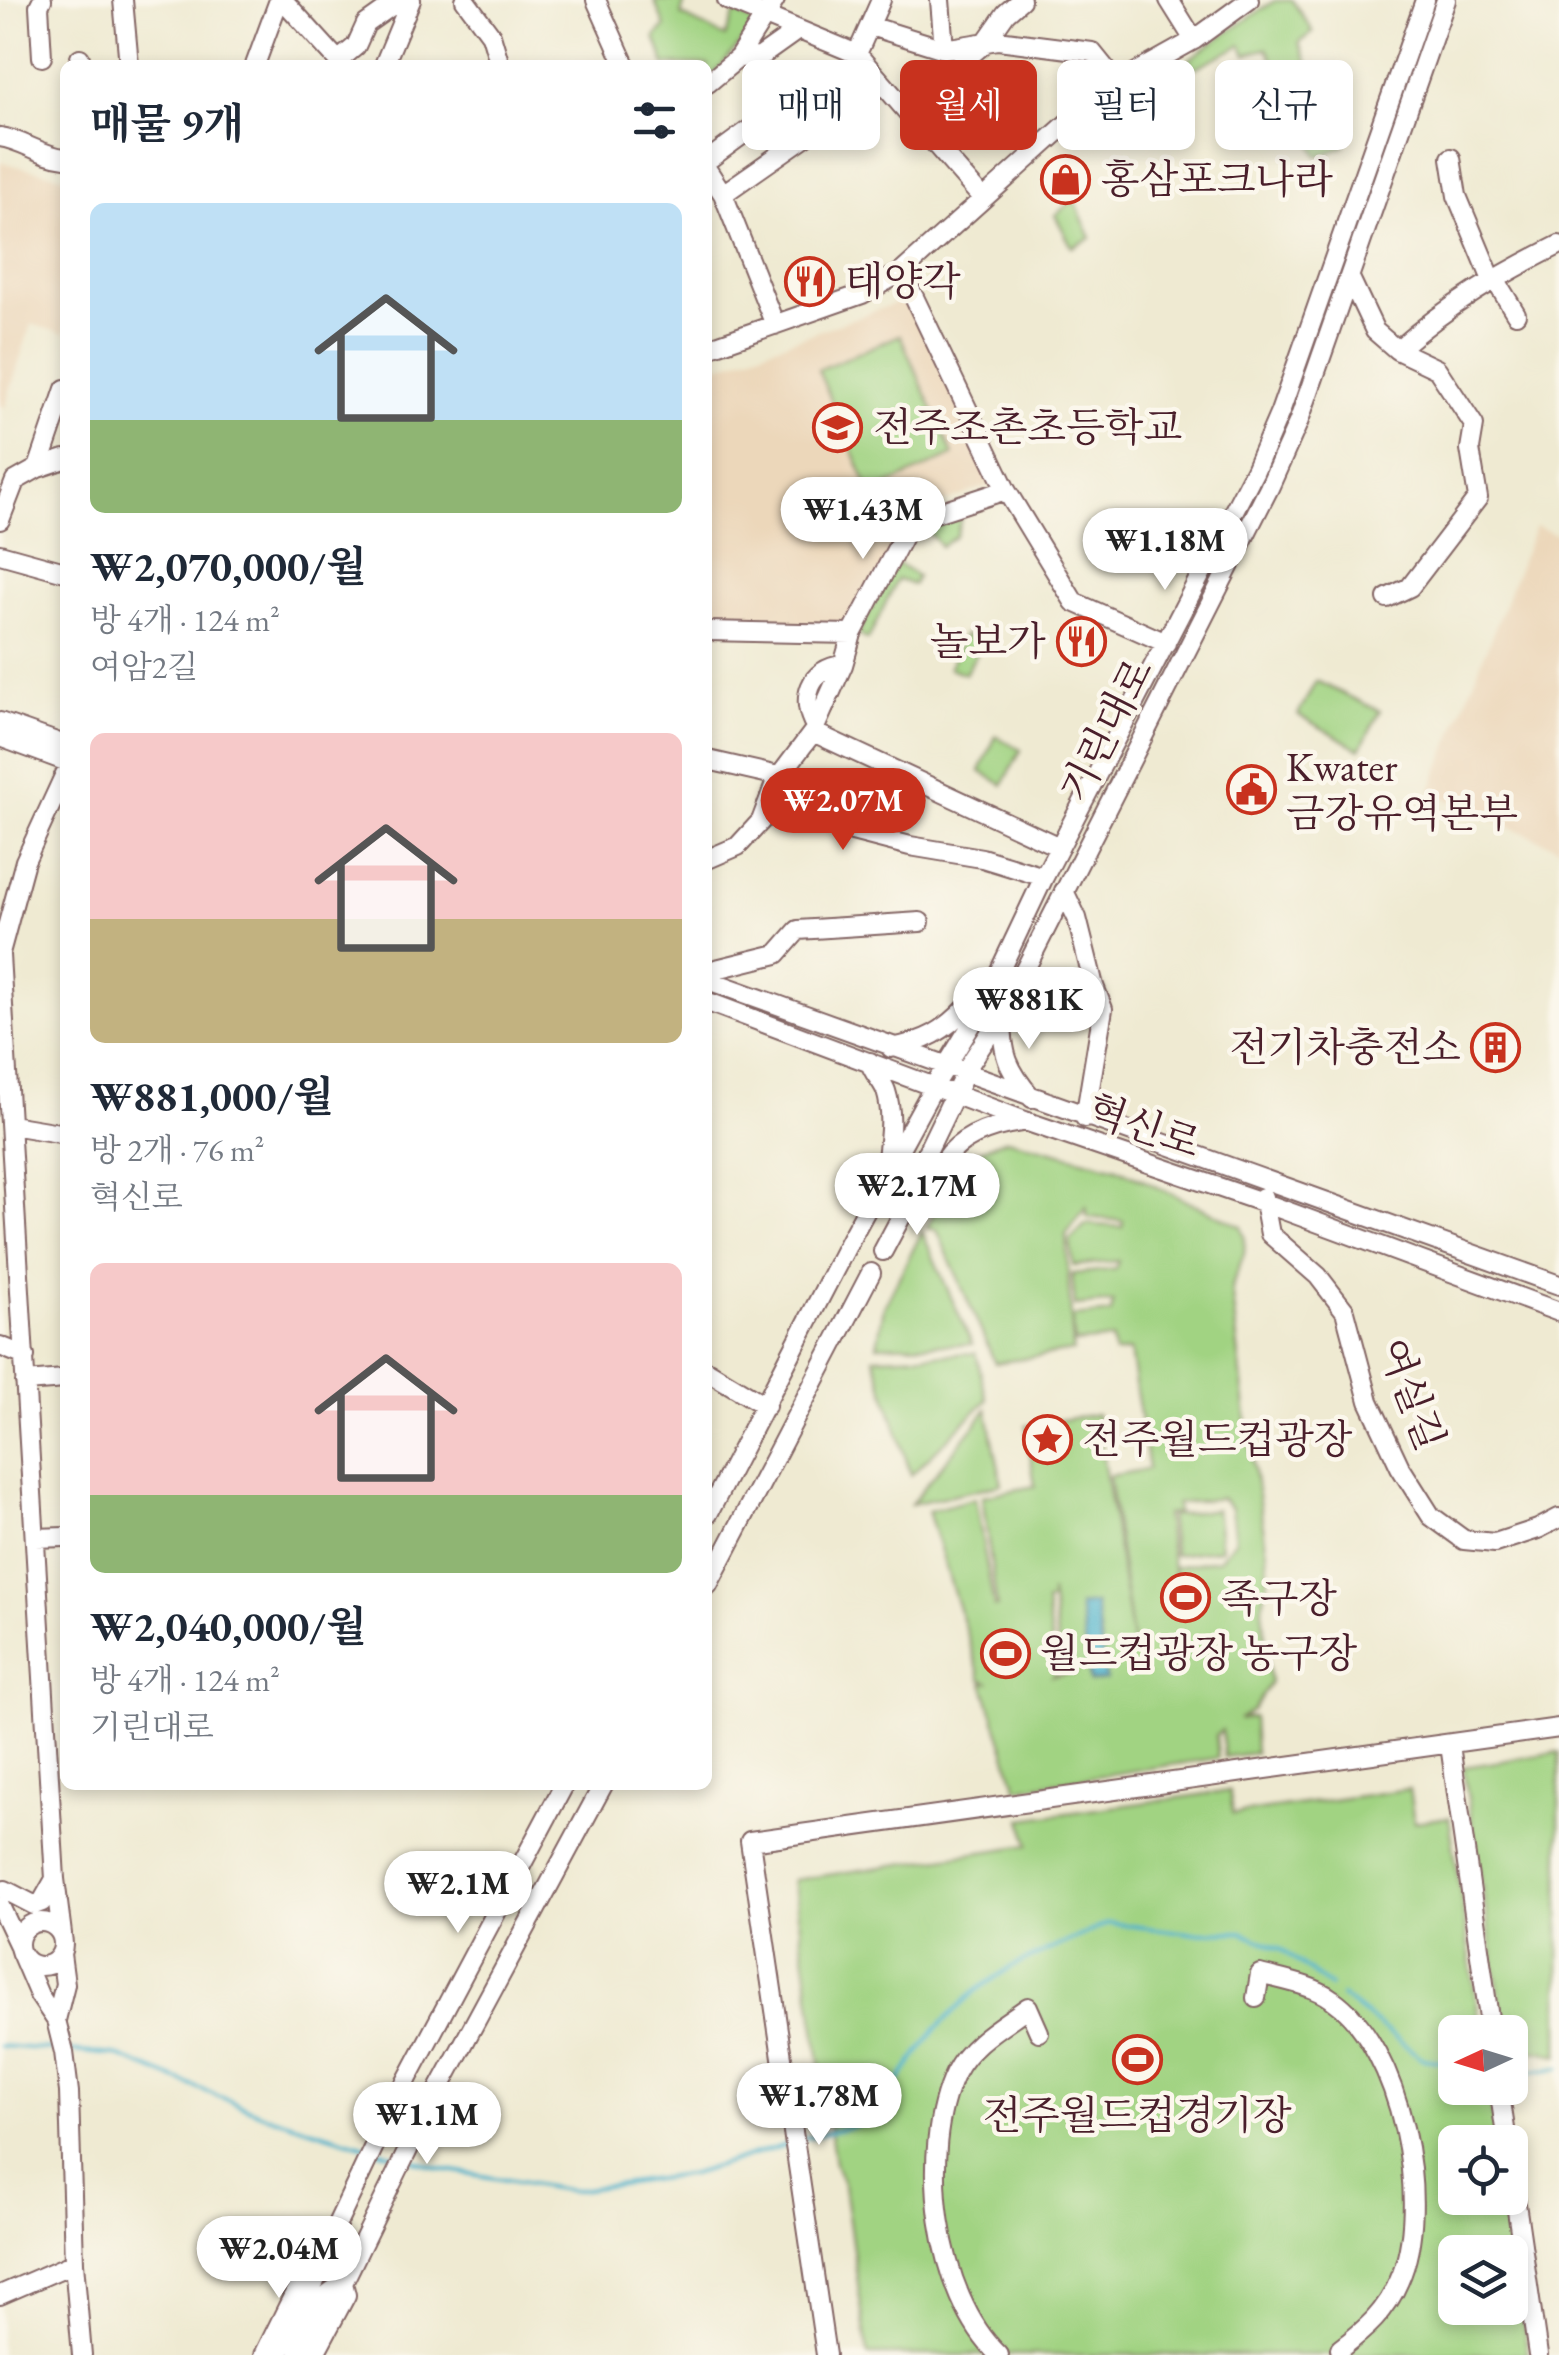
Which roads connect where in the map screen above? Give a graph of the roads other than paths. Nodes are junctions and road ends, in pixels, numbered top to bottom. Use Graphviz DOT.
graph roads {
  1 [pos="42,0"];
  2 [pos="123,0"];
  3 [pos="281,0"];
  4 [pos="400,0"];
  5 [pos="411,0"];
  6 [pos="465,0"];
  7 [pos="596,0"];
  8 [pos="775,0"];
  9 [pos="881,0"];
  10 [pos="940,0"];
  11 [pos="1022,0"];
  12 [pos="1169,0"];
  13 [pos="1249,0"];
  14 [pos="1426,0"];
  15 [pos="1446,0"];
  16 [pos="736,4"];
  17 [pos="764,17"];
  18 [pos="870,26"];
  19 [pos="798,30"];
  20 [pos="1194,40"];
  21 [pos="985,43"];
  22 [pos="944,49"];
  23 [pos="857,54"];
  24 [pos="42,57"];
  25 [pos="738,58"];
  26 [pos="129,60"];
  27 [pos="257,60"];
  28 [pos="337,60"];
  29 [pos="343,60"];
  30 [pos="386,60"];
  31 [pos="498,60"];
  32 [pos="623,60"];
  33 [pos="965,60"];
  34 [pos="1098,60"];
  35 [pos="1158,60"];
  36 [pos="712,81"];
  37 [pos="900,104"];
  38 [pos="742,135"];
  39 [pos="1057,135"];
  40 [pos="0,137"];
  41 [pos="786,150"];
  42 [pos="940,150"];
  43 [pos="60,157"];
  44 [pos="712,157"];
  45 [pos="1451,158"];
  46 [pos="712,177"];
  47 [pos="724,194"];
  48 [pos="983,200"];
  49 [pos="1559,245"];
  50 [pos="902,272"];
  51 [pos="1350,278"];
  52 [pos="1493,279"];
  53 [pos="1516,314"];
  54 [pos="774,324"];
  55 [pos="712,347"];
  56 [pos="1398,350"];
  57 [pos="60,404"];
  58 [pos="60,461"];
  59 [pos="38,468"];
  60 [pos="1006,490"];
  61 [pos="0,520"];
  62 [pos="0,554"];
  63 [pos="60,564"];
  64 [pos="1387,598"];
  65 [pos="712,631"];
  66 [pos="852,634"];
  67 [pos="1166,643"];
  68 [pos="0,722"];
  69 [pos="814,729"];
  70 [pos="0,736"];
  71 [pos="60,743"];
  72 [pos="60,759"];
  73 [pos="712,761"];
  74 [pos="777,779"];
  75 [pos="60,785"];
  76 [pos="1059,848"];
  77 [pos="712,855"];
  78 [pos="1044,878"];
  79 [pos="1064,891"];
  80 [pos="920,922"];
  81 [pos="0,954"];
  82 [pos="712,970"];
  83 [pos="712,981"];
  84 [pos="712,1003"];
  85 [pos="983,1006"];
  86 [pos="1002,1016"];
  87 [pos="891,1048"];
  88 [pos="870,1062"];
  89 [pos="945,1067"];
  90 [pos="964,1074"];
  91 [pos="934,1086"];
  92 [pos="955,1094"];
  93 [pos="1032,1099"];
  94 [pos="1086,1118"];
  95 [pos="1025,1121"];
  96 [pos="11,1125"];
  97 [pos="60,1133"];
  98 [pos="6,1169"];
  99 [pos="885,1176"];
  100 [pos="1268,1183"];
  101 [pos="910,1202"];
  102 [pos="1262,1202"];
  103 [pos="884,1252"];
  104 [pos="871,1273"];
  105 [pos="1559,1285"];
  106 [pos="1559,1312"];
  107 [pos="0,1346"];
  108 [pos="25,1356"];
  109 [pos="712,1373"];
  110 [pos="60,1379"];
  111 [pos="26,1382"];
  112 [pos="766,1406"];
  113 [pos="712,1507"];
  114 [pos="1559,1518"];
  115 [pos="60,1536"];
  116 [pos="34,1538"];
  117 [pos="712,1577"];
  118 [pos="1559,1728"];
  119 [pos="1450,1746"];
  120 [pos="57,1774"];
  121 [pos="561,1790"];
  122 [pos="601,1790"];
  123 [pos="55,1879"];
  124 [pos="2,1894"];
  125 [pos="37,1922"];
  126 [pos="62,1934"];
  127 [pos="20,1950"];
  128 [pos="61,1954"];
  129 [pos="1256,1998"];
  130 [pos="1489,2015"];
  131 [pos="56,2020"];
  132 [pos="1039,2032"];
  133 [pos="1518,2215"];
  134 [pos="320,2260"];
  135 [pos="74,2263"];
  136 [pos="343,2283"];
  137 [pos="0,2295"];
  138 [pos="1340,2349"];
  139 [pos="82,2355"];
  140 [pos="264,2355"];
  141 [pos="278,2355"];
  142 [pos="298,2355"];
  143 [pos="314,2355"];
  144 [pos="826,2355"];
  145 [pos="999,2355"];
  146 [pos="1538,2355"];
  1 -- 24 [label="street"];
  2 -- 26 [label="street"];
  3 -- 27 [label="street"];
  3 -- 28 [label="street"];
  4 -- 29 [label="street"];
  5 -- 30 [label="street"];
  6 -- 31 [label="street"];
  7 -- 32 [label="street"];
  8 -- 17 [label="street"];
  9 -- 18 [label="street"];
  10 -- 22 [label="street"];
  11 -- 21 [label="street"];
  12 -- 20 [label="street"];
  13 -- 20 [label="street"];
  14 -- 67 [label="street, 기린대로"];
  15 -- 51 [label="street, 기린대로"];
  16 -- 17 [label="street"];
  17 -- 19 [label="street"];
  17 -- 25 [label="street"];
  18 -- 22 [label="street"];
  18 -- 23 [label="street"];
  19 -- 23 [label="street"];
  19 -- 25 [label="street"];
  20 -- 35 [label="street"];
  21 -- 22 [label="street"];
  21 -- 33 [label="street"];
  21 -- 34 [label="street"];
  23 -- 37 [label="street"];
  25 -- 36 [label="street"];
  38 -- 44 [label="street"];
  39 -- 48 [label="street"];
  40 -- 43 [label="street"];
  41 -- 47 [label="street"];
  42 -- 48 [label="street"];
  45 -- 52 [label="street"];
  46 -- 47 [label="street"];
  47 -- 54 [label="street"];
  48 -- 50 [label="street"];
  49 -- 52 [label="street"];
  50 -- 54 [label="street"];
  50 -- 60 [label="street, 기린대로"];
  51 -- 56 [label="street"];
  51 -- 79 [label="street, 기린대로"];
  52 -- 53 [label="street"];
  52 -- 56 [label="street"];
  54 -- 55 [label="street"];
  56 -- 64 [label="street"];
  57 -- 59 [label="street"];
  58 -- 59 [label="street"];
  59 -- 61 [label="street"];
  60 -- 66 [label="street"];
  60 -- 67 [label="street, 기린대로"];
  62 -- 63 [label="street"];
  65 -- 66 [label="street"];
  66 -- 69 [label="street"];
  67 -- 76 [label="street, 기린대로"];
  68 -- 71 [label="street"];
  69 -- 74 [label="street"];
  69 -- 76 [label="street, 기린대로"];
  70 -- 72 [label="street"];
  73 -- 74 [label="street"];
  74 -- 77 [label="street"];
  74 -- 78 [label="street"];
  75 -- 81 [label="street"];
  76 -- 78 [label="street, 기린대로"];
  78 -- 85 [label="street, 기린대로"];
  79 -- 86 [label="street, 기린대로"];
  79 -- 94 [label="street"];
  80 -- 82 [label="street"];
  81 -- 96 [label="street"];
  83 -- 87 [label="street, 혁신로"];
  84 -- 88 [label="street, 혁신로"];
  85 -- 87 [label="street"];
  85 -- 89 [label="street, 기린대로"];
  86 -- 90 [label="street, 기린대로"];
  86 -- 93 [label="street"];
  87 -- 89 [label="street, 혁신로"];
  88 -- 91 [label="street, 혁신로"];
  88 -- 99 [label="street"];
  89 -- 90 [label="street, 혁신로"];
  89 -- 91 [label="street, 기린대로"];
  90 -- 92 [label="street, 기린대로"];
  90 -- 93 [label="street, 혁신로"];
  91 -- 92 [label="street, 혁신로"];
  91 -- 99 [label="street, 기린대로"];
  92 -- 95 [label="street, 혁신로"];
  92 -- 101 [label="street, 기린대로"];
  93 -- 94 [label="street, 혁신로"];
  94 -- 100 [label="street, 혁신로"];
  95 -- 101 [label="street"];
  95 -- 102 [label="street, 혁신로"];
  96 -- 97 [label="street"];
  96 -- 98 [label="street"];
  98 -- 108 [label="street"];
  99 -- 112 [label="street, 기린대로"];
  100 -- 102 [label="street"];
  100 -- 105 [label="street, 혁신로"];
  101 -- 103 [label="street, 기린대로"];
  102 -- 106 [label="street, 혁신로"];
  102 -- 114 [label="street, 여실길"];
  104 -- 117 [label="street"];
  107 -- 108 [label="street"];
  108 -- 111 [label="street"];
  109 -- 112 [label="street"];
  110 -- 111 [label="street"];
  111 -- 116 [label="street"];
  112 -- 113 [label="street, 기린대로"];
  115 -- 116 [label="street"];
  116 -- 120 [label="street"];
  118 -- 119 [label="street"];
  119 -- 130 [label="street"];
  119 -- 144 [label="street"];
  120 -- 123 [label="street"];
  121 -- 134 [label="street"];
  122 -- 136 [label="street"];
  123 -- 124 [label="street"];
  123 -- 125 [label="street"];
  123 -- 126 [label="street"];
  124 -- 125 [label="street"];
  124 -- 127 [label="street"];
  125 -- 126 [label="street"];
  125 -- 127 [label="street"];
  126 -- 128 [label="street"];
  127 -- 128 [label="street"];
  127 -- 131 [label="street"];
  128 -- 131 [label="street"];
  129 -- 138 [label="street"];
  131 -- 135 [label="street"];
  132 -- 145 [label="street"];
  133 -- 146 [label="street"];
  134 -- 140 [label="street"];
  134 -- 141 [label="street"];
  135 -- 137 [label="street"];
  135 -- 139 [label="street"];
  136 -- 142 [label="street"];
  136 -- 143 [label="street"];
}
